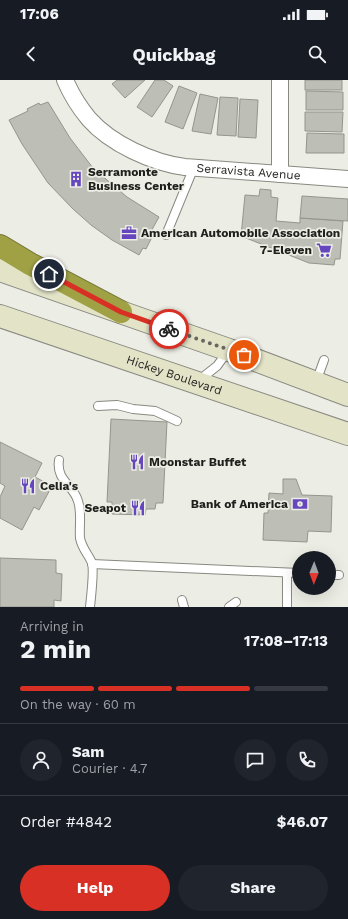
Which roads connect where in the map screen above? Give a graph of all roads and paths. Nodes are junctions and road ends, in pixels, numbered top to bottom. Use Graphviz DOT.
graph roads {
  1 [pos="65,80"];
  2 [pos="280,80"];
  3 [pos="194,167"];
  4 [pos="280,174"];
  5 [pos="348,179"];
  6 [pos="166,235"];
  7 [pos="0,246"];
  8 [pos="0,270"];
  9 [pos="121,312"];
  10 [pos="0,316"];
  11 [pos="229,350"];
  12 [pos="324,360"];
  13 [pos="196,383"];
  14 [pos="316,383"];
  15 [pos="348,395"];
  16 [pos="98,406"];
  17 [pos="177,421"];
  18 [pos="348,434"];
  19 [pos="59,460"];
  20 [pos="92,564"];
  21 [pos="287,573"];
  22 [pos="292,573"];
  23 [pos="90,607"];
  24 [pos="287,607"];
  1 -- 3 [label="street, Serravista Avenue"];
  2 -- 4 [label="street"];
  3 -- 4 [label="street, Serravista Avenue"];
  3 -- 6 [label="lane"];
  4 -- 5 [label="street, Serravista Avenue"];
  7 -- 9 [label="highway"];
  8 -- 9 [label="main road"];
  9 -- 11 [label="main road"];
  10 -- 13 [label="main road, Hickey Boulevard"];
  11 -- 13 [label="lane"];
  11 -- 14 [label="main road"];
  12 -- 14 [label="lane"];
  13 -- 18 [label="main road, Hickey Boulevard"];
  14 -- 15 [label="main road"];
  16 -- 17 [label="lane"];
  19 -- 20 [label="lane"];
  20 -- 21 [label="lane"];
  20 -- 23 [label="lane"];
  21 -- 22 [label="lane"];
  21 -- 24 [label="lane"];
}
